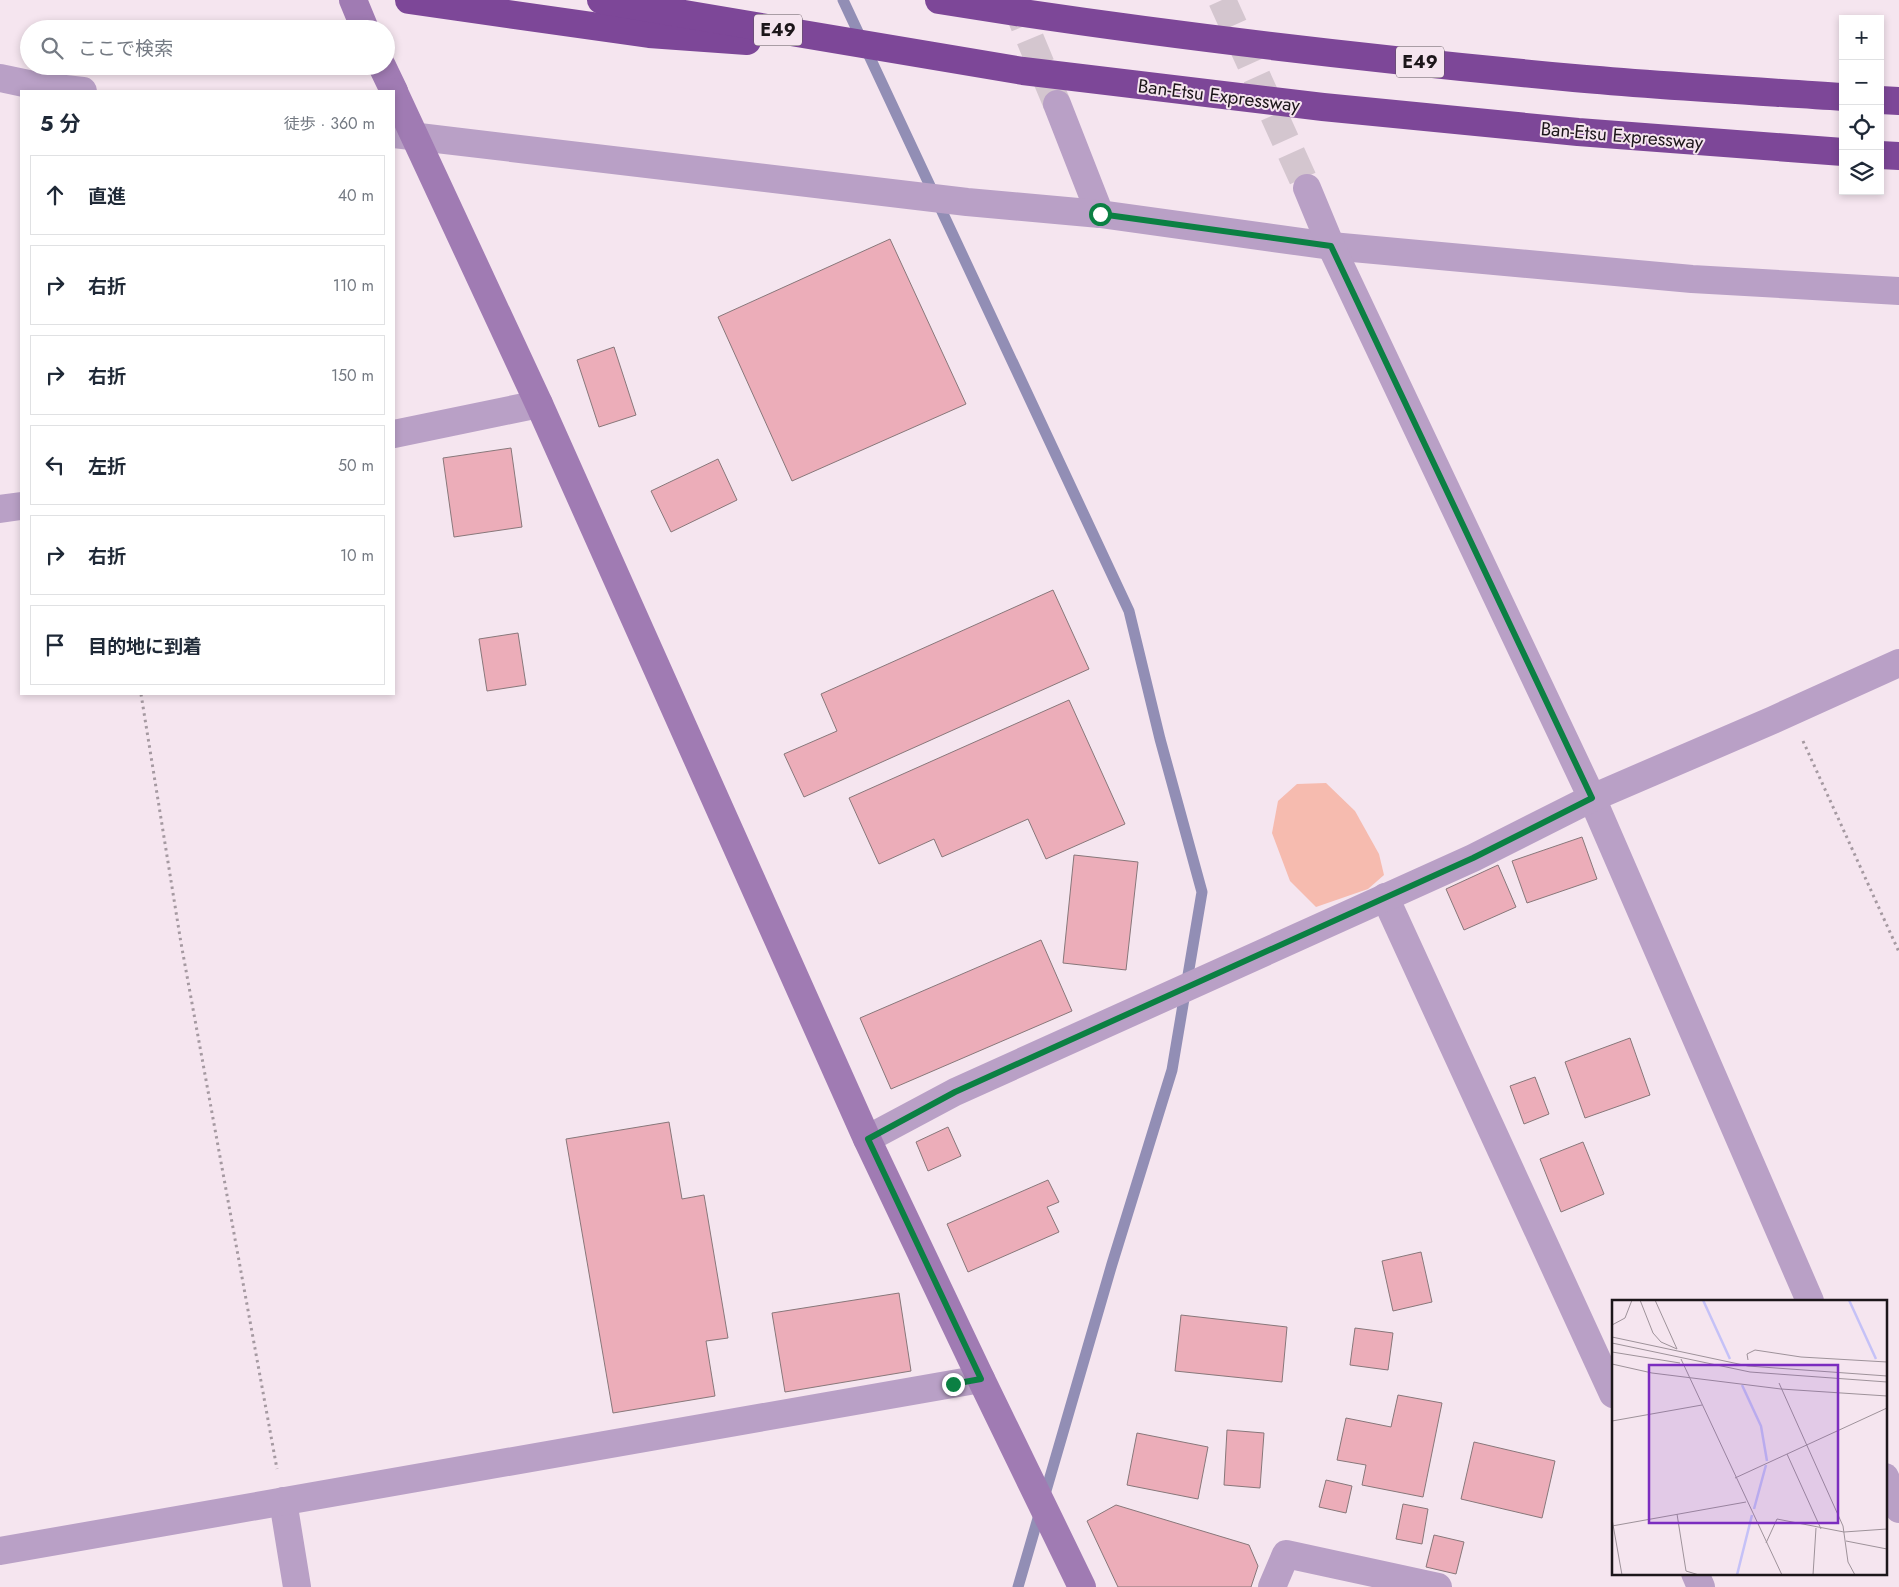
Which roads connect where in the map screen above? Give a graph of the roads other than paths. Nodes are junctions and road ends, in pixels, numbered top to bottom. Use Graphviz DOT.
graph roads {
  1 [pos="352,0"];
  2 [pos="410,0"];
  3 [pos="601,0"];
  4 [pos="940,0"];
  5 [pos="960,0"];
  6 [pos="1000,10"];
  7 [pos="362,20"];
  8 [pos="913,53"];
  9 [pos="386,75"];
  10 [pos="0,78"];
  11 [pos="74,90"];
  12 [pos="394,90"];
  13 [pos="395,96"];
  14 [pos="1839,98"];
  15 [pos="1884,100"];
  16 [pos="1899,101"];
  17 [pos="1057,104"];
  18 [pos="404,136"];
  19 [pos="1839,152"];
  20 [pos="1884,155"];
  21 [pos="1899,156"];
  22 [pos="1307,188"];
  23 [pos="1100,214"];
  24 [pos="1331,246"];
  25 [pos="1899,291"];
  26 [pos="539,404"];
  27 [pos="395,434"];
  28 [pos="20,506"];
  29 [pos="0,509"];
  30 [pos="1899,662"];
  31 [pos="1592,798"];
  32 [pos="1385,897"];
  33 [pos="868,1139"];
  34 [pos="1810,1300"];
  35 [pos="981,1379"];
  36 [pos="1612,1392"];
  37 [pos="1886,1479"];
  38 [pos="283,1501"];
  39 [pos="1899,1509"];
  40 [pos="0,1551"];
  41 [pos="1695,1574"];
  42 [pos="297,1587"];
  43 [pos="1082,1587"];
  44 [pos="1272,1587"];
  45 [pos="1438,1587"];
  46 [pos="1701,1587"];
  1 -- 7 [label="street"];
  2 -- 8 [label="highway"];
  3 -- 8 [label="highway, Ban-Etsu Expressway / E49"];
  4 -- 6 [label="highway, E49"];
  5 -- 6 [label="highway"];
  6 -- 14 [label="highway, E49"];
  8 -- 19 [label="highway, Ban-Etsu Expressway / E49"];
  9 -- 12 [label="street"];
  10 -- 11 [label="street"];
  13 -- 18 [label="street"];
  15 -- 16 [label="highway"];
  17 -- 23 [label="street"];
  18 -- 23 [label="street"];
  18 -- 26 [label="street"];
  20 -- 21 [label="highway"];
  22 -- 24 [label="street"];
  23 -- 24 [label="street"];
  24 -- 25 [label="street"];
  24 -- 31 [label="street"];
  26 -- 27 [label="street"];
  26 -- 33 [label="street"];
  28 -- 29 [label="street"];
  30 -- 31 [label="street"];
  31 -- 32 [label="street"];
  31 -- 34 [label="street"];
  32 -- 33 [label="street"];
  32 -- 36 [label="street"];
  33 -- 35 [label="street"];
  35 -- 38 [label="street"];
  35 -- 43 [label="street"];
  37 -- 39 [label="street"];
  38 -- 40 [label="street"];
  38 -- 42 [label="street"];
  41 -- 46 [label="street"];
  44 -- 45 [label="street"];
}
